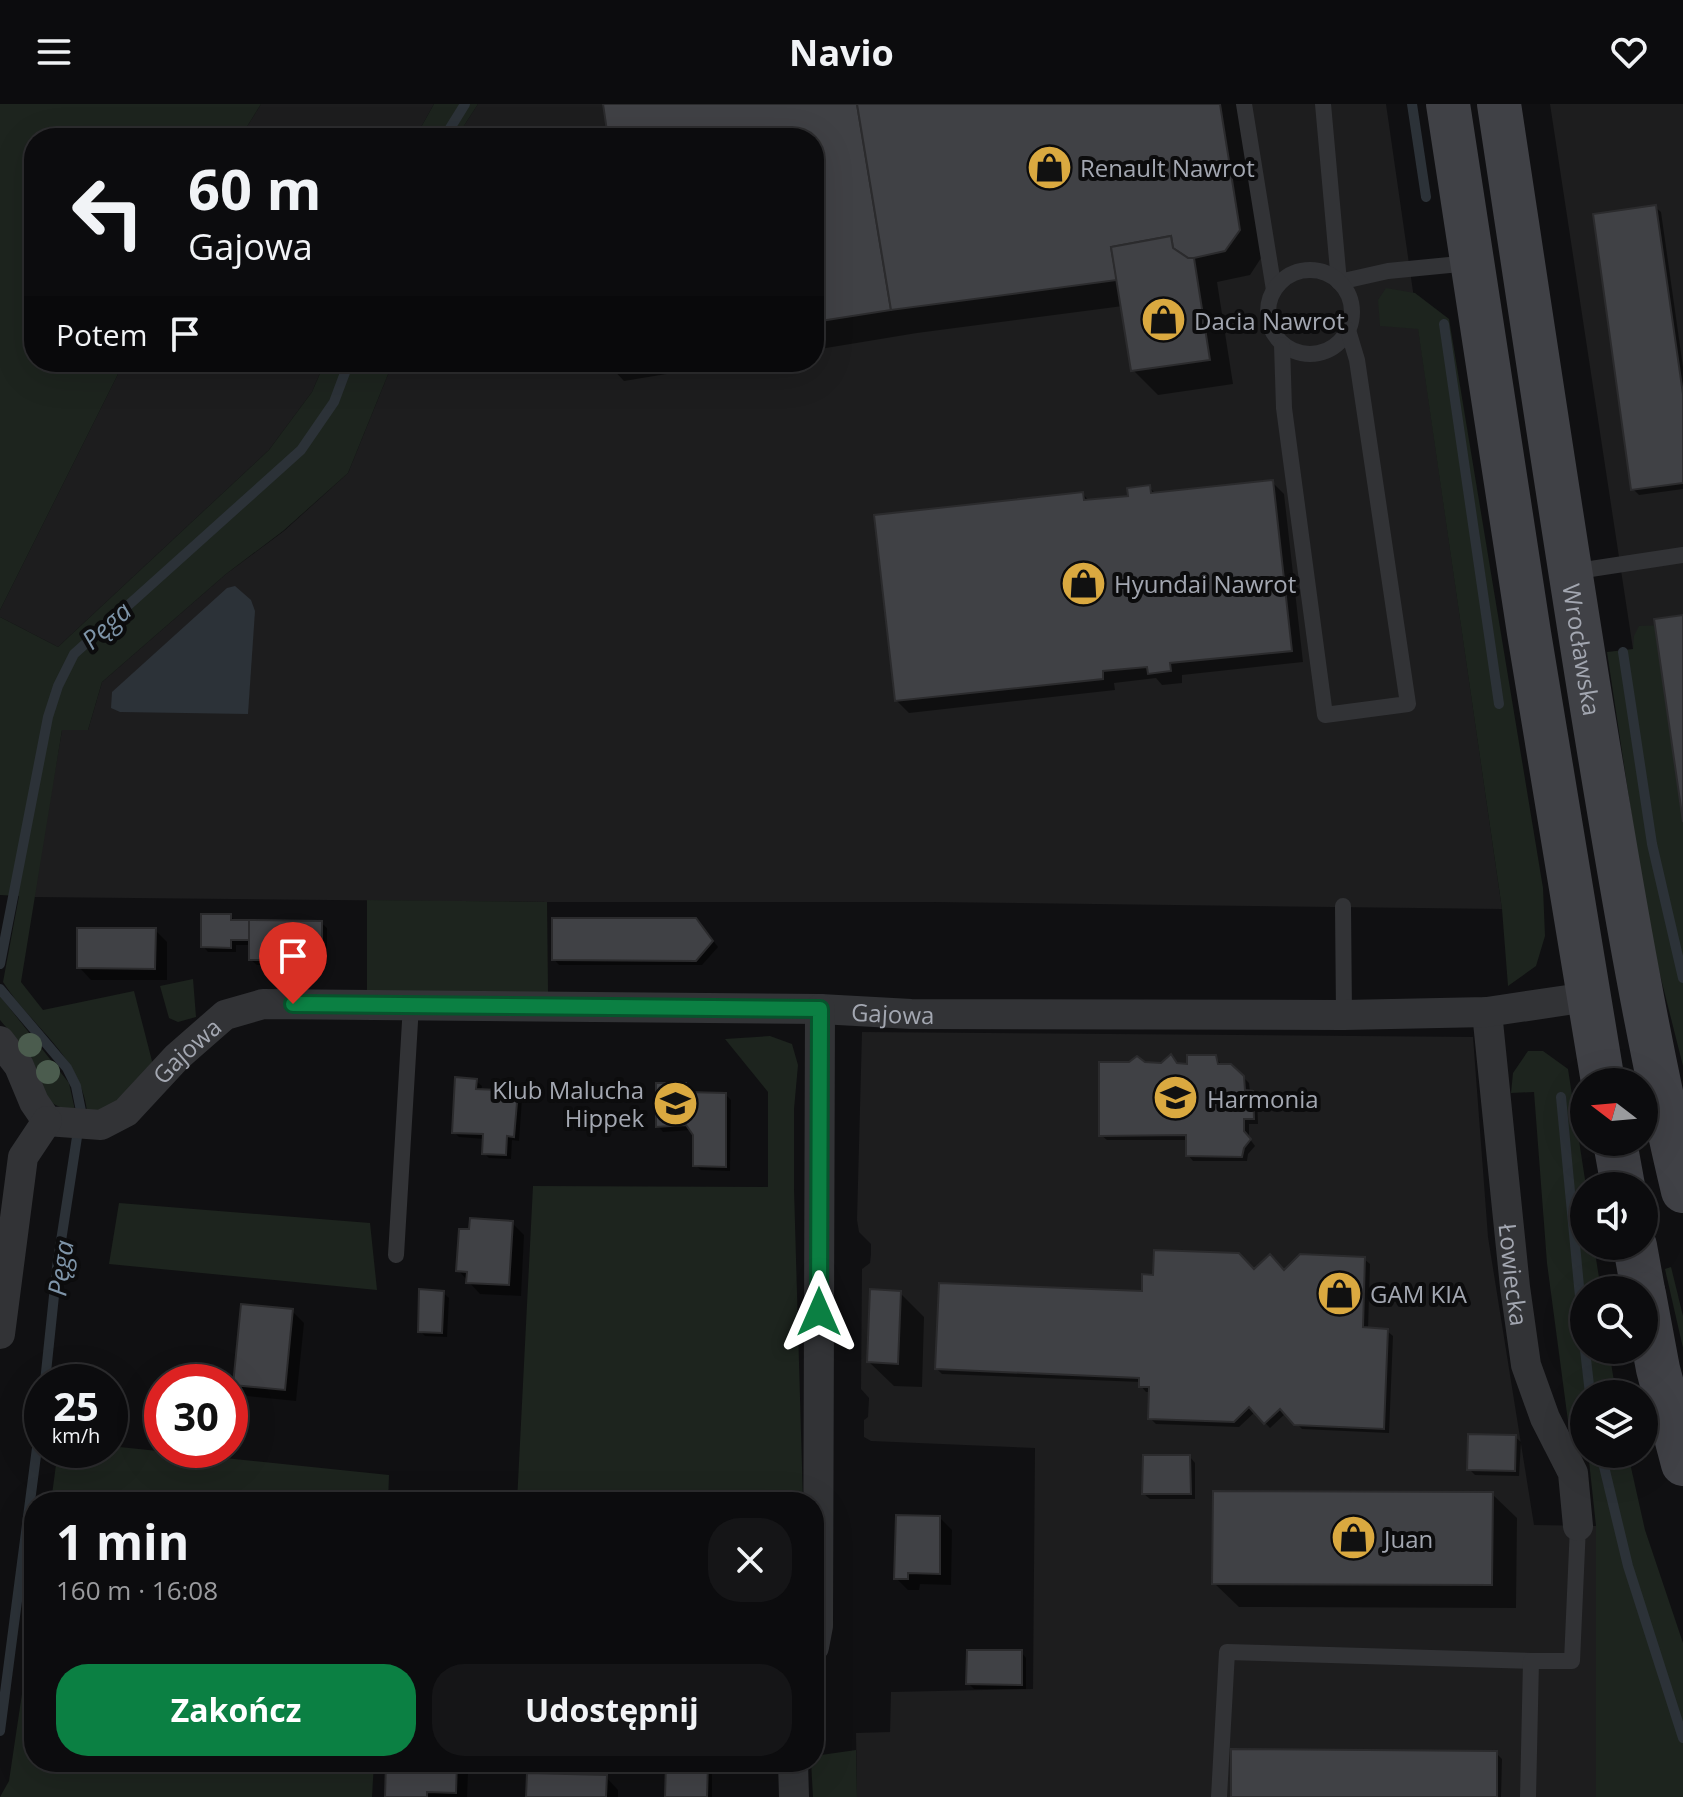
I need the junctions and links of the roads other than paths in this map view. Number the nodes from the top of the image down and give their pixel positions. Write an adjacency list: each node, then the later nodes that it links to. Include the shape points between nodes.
1 (1244, 104): 7 (lane)
2 (1323, 104): 6 (lane)
3 (1448, 104): 5 (main road, Wrocławska)
4 (1499, 104): 11 (main road, Wrocławska)
5 (1472, 263): 6 (lane); 13 (main road, Wrocławska)
6 (1339, 282): 7 (lane, via 1333,275 1309,270 1284,279); 8 (lane, via 1350,300)
7 (1274, 290): 9 (lane, via 1268,319)
8 (1348, 330): 9 (lane, via 1326,352 1311,355); 9 (lane, via 1357,360 1408,704 1325,715 1284,408)
9 (1282, 345)
10 (1683, 555): 11 (lane)
11 (1569, 572): 22 (main road, Wrocławska, via 1659,1091)
12 (1343, 906): 17 (lane)
13 (1588, 997): 16 (street, Gajowa); 19 (main road, Wrocławska)
14 (411, 1005): 15 (street, Gajowa); 20 (street, Gajowa, via 263,1004 225,1015 126,1112 101,1125); 23 (lane)
15 (820, 1009): 17 (street, Gajowa); 27 (street)
16 (1487, 1012): 17 (street, Gajowa); 28 (street, Łowiecka, via 1526,1365 1573,1473)
17 (1344, 1015)
18 (0, 1041): 20 (street, via 19,1066 34,1102)
19 (1601, 1068)
20 (67, 1122): 21 (street)
21 (12, 1156): 24 (street)
22 (1683, 1191)
23 (396, 1255)
24 (0, 1334)
25 (1657, 1364): 26 (main road)
26 (1683, 1464)
27 (818, 1492)
28 (1578, 1526): 29 (lane, via 1572,1661)
29 (1531, 1661): 32 (lane, via 1227,1652); 33 (lane)
30 (793, 1772): 31 (street)
31 (794, 1797)
32 (1219, 1797)
33 (1528, 1797)

